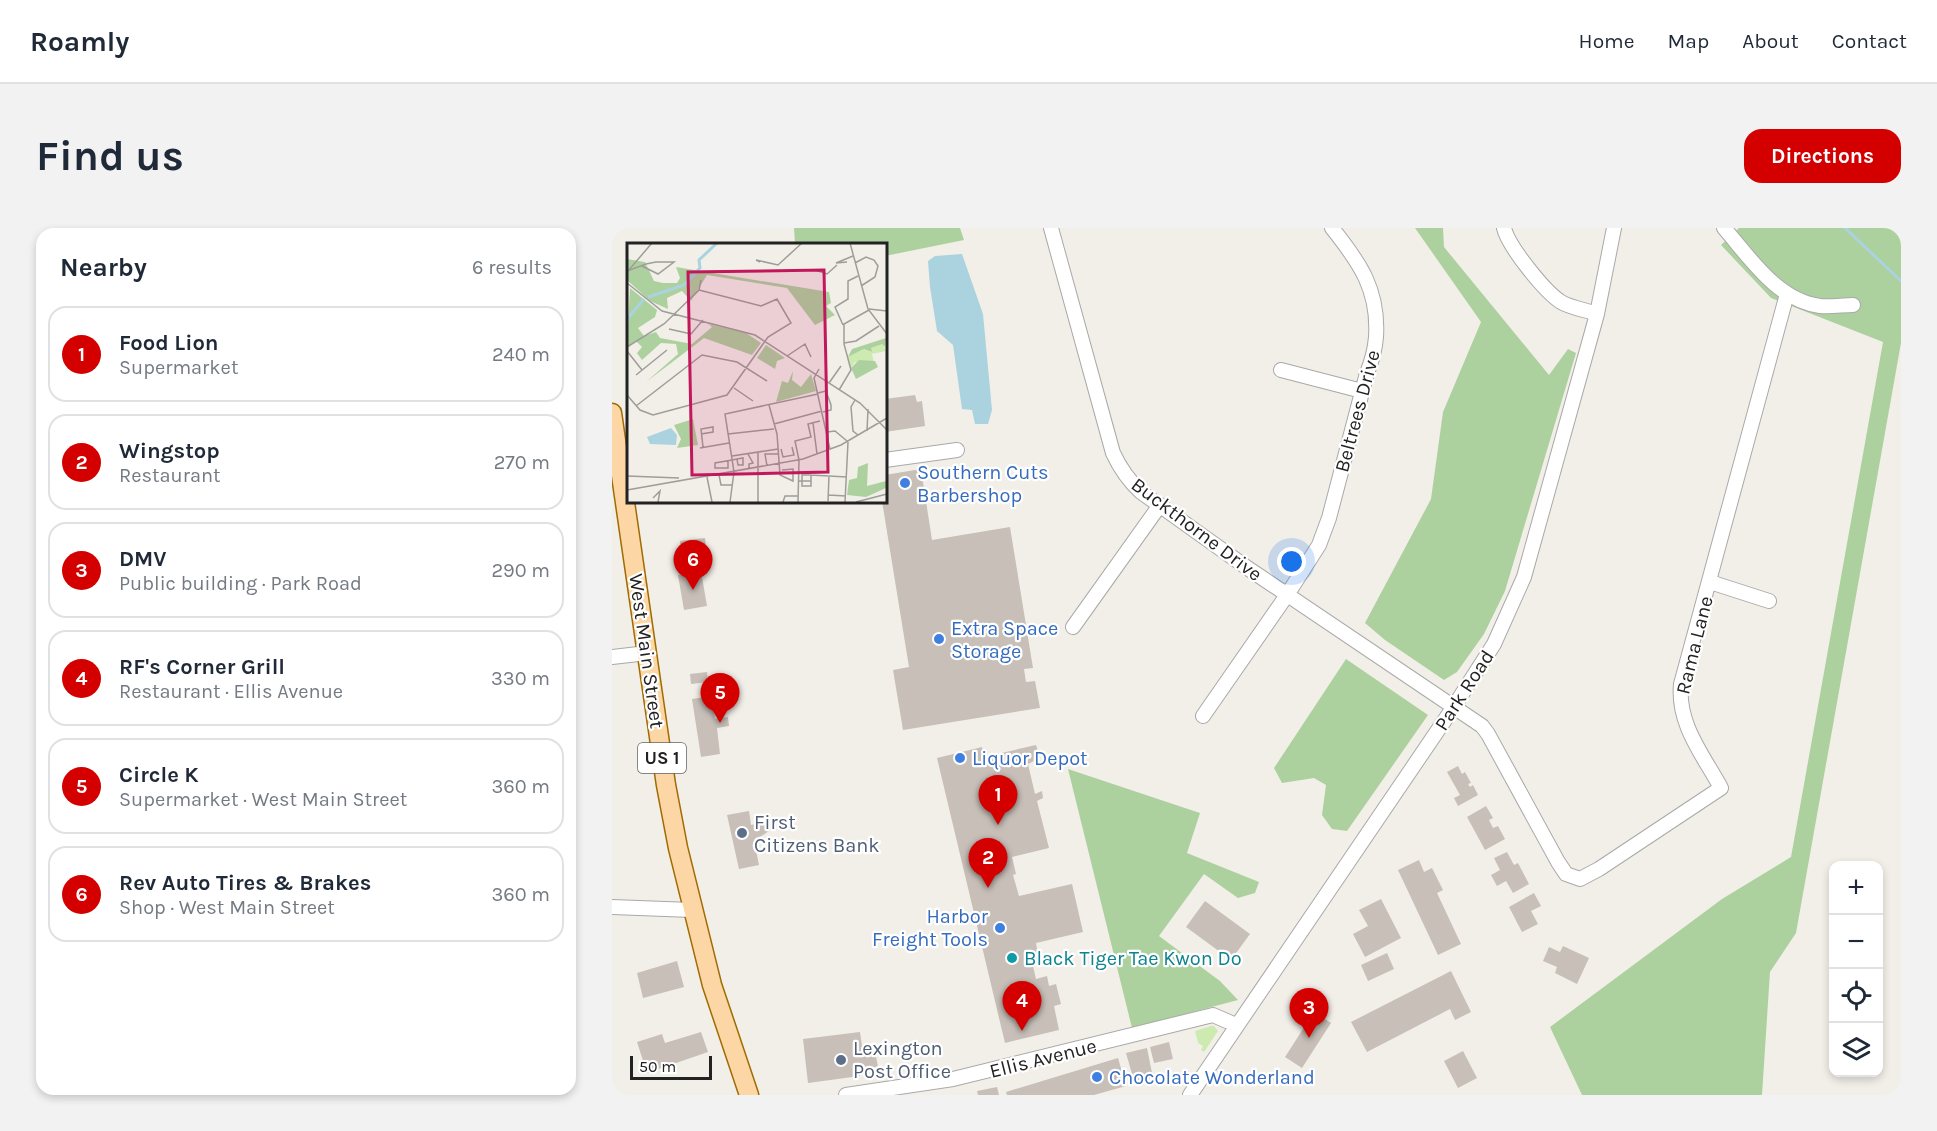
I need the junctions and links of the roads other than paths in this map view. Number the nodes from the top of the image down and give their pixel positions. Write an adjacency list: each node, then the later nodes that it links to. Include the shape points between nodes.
1 (1051, 228): 15 (street, Buckthorne Drive, via 1113,453 1132,484)
2 (1332, 228): 10 (street, Beltrees Drive, via 1363,272 1376,305 1375,343)
3 (1504, 228): 8 (street, via 1511,245 1548,291 1564,304)
4 (1614, 228): 8 (street, Park Road)
5 (1724, 228): 6 (street)
6 (1787, 294): 7 (street, via 1820,306); 16 (street, Rama Lane)
7 (1853, 305)
8 (1598, 314): 22 (street, Park Road, via 1524,577 1494,644)
9 (1281, 370): 10 (street)
10 (1362, 391): 17 (street, Beltrees Drive, via 1326,528)
11 (612, 413): 14 (main road, West Main Street / US 1)
12 (957, 450): 13 (street)
13 (886, 460)
14 (622, 497): 20 (main road, West Main Street / US 1)
15 (1160, 505): 17 (street, Buckthorne Drive); 19 (street)
16 (1710, 582): 18 (street); 22 (street, Rama Lane, via 1681,684 1680,705 1685,725 1721,789 1580,879 1566,874 1488,734)
17 (1287, 595): 22 (street, Buckthorne Drive); 23 (street, Beltrees Drive)
18 (1769, 601)
19 (1073, 627)
20 (647, 653): 21 (street); 25 (main road, West Main Street / US 1, via 666,786)
21 (612, 657)
22 (1453, 708): 26 (street, Park Road)
23 (1203, 716)
24 (612, 907): 25 (street)
25 (692, 910): 27 (main road, West Main Street / US 1, via 719,1008)
26 (1236, 1025): 28 (street, Ellis Avenue, via 1213,1016 946,1080); 29 (street, Park Road)
27 (749, 1095)
28 (846, 1095)
29 (1190, 1095)

